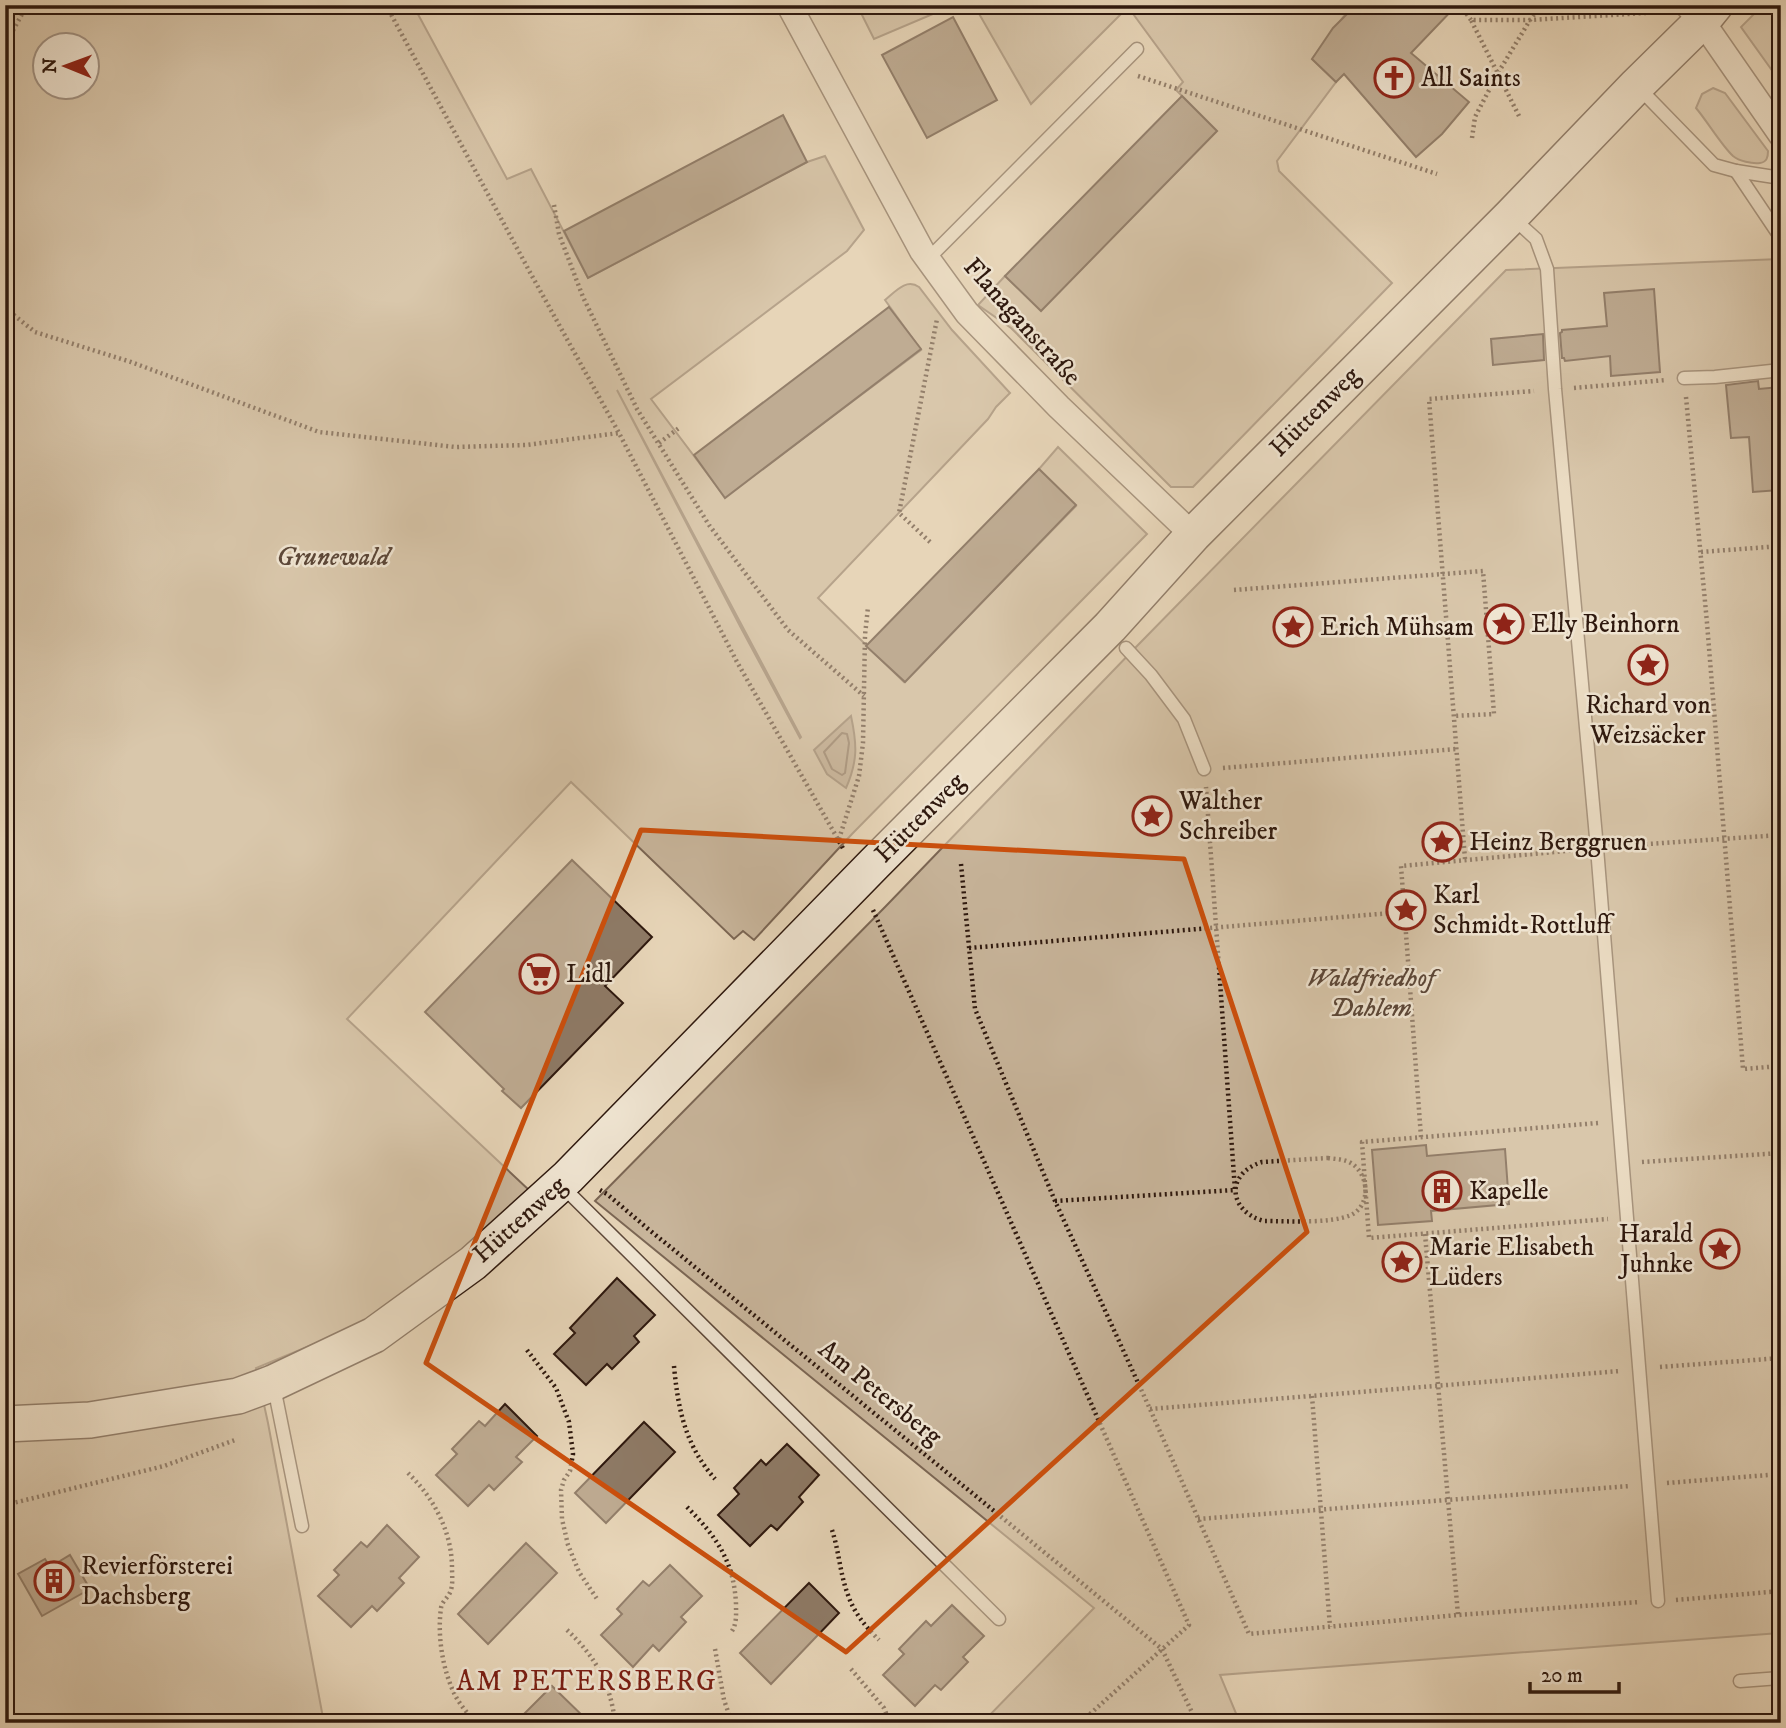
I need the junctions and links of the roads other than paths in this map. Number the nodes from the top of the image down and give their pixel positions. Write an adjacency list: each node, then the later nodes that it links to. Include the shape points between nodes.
1 (789, 5): 10 (street, Flanaganstraße)
2 (1701, 11): 4 (main road, Hüttenweg); 5 (street)
3 (1137, 49): 10 (lane)
4 (1637, 85): 6 (lane, via 1714,165); 8 (main road, Hüttenweg)
5 (1781, 135)
6 (1736, 170): 7 (lane); 9 (lane)
7 (1781, 178)
8 (1511, 216): 13 (main road, Hüttenweg); 20 (lane, via 1536,239 1547,269)
9 (1781, 238)
10 (928, 259): 13 (street, Flanaganstraße, via 985,332)
11 (1781, 370): 12 (lane)
12 (1684, 378)
13 (1194, 535): 16 (main road, Hüttenweg, via 866,894)
14 (1126, 648): 15 (lane, via 1184,719)
15 (1204, 769)
16 (564, 1181): 17 (main road, Hüttenweg, via 473,1264 374,1335); 21 (lane)
17 (273, 1383): 18 (main road, Hüttenweg, via 227,1399 90,1420); 19 (lane)
18 (5, 1424)
19 (302, 1526)
20 (1658, 1601)
21 (999, 1619)
22 (1781, 1678): 23 (lane)
23 (1740, 1681)

